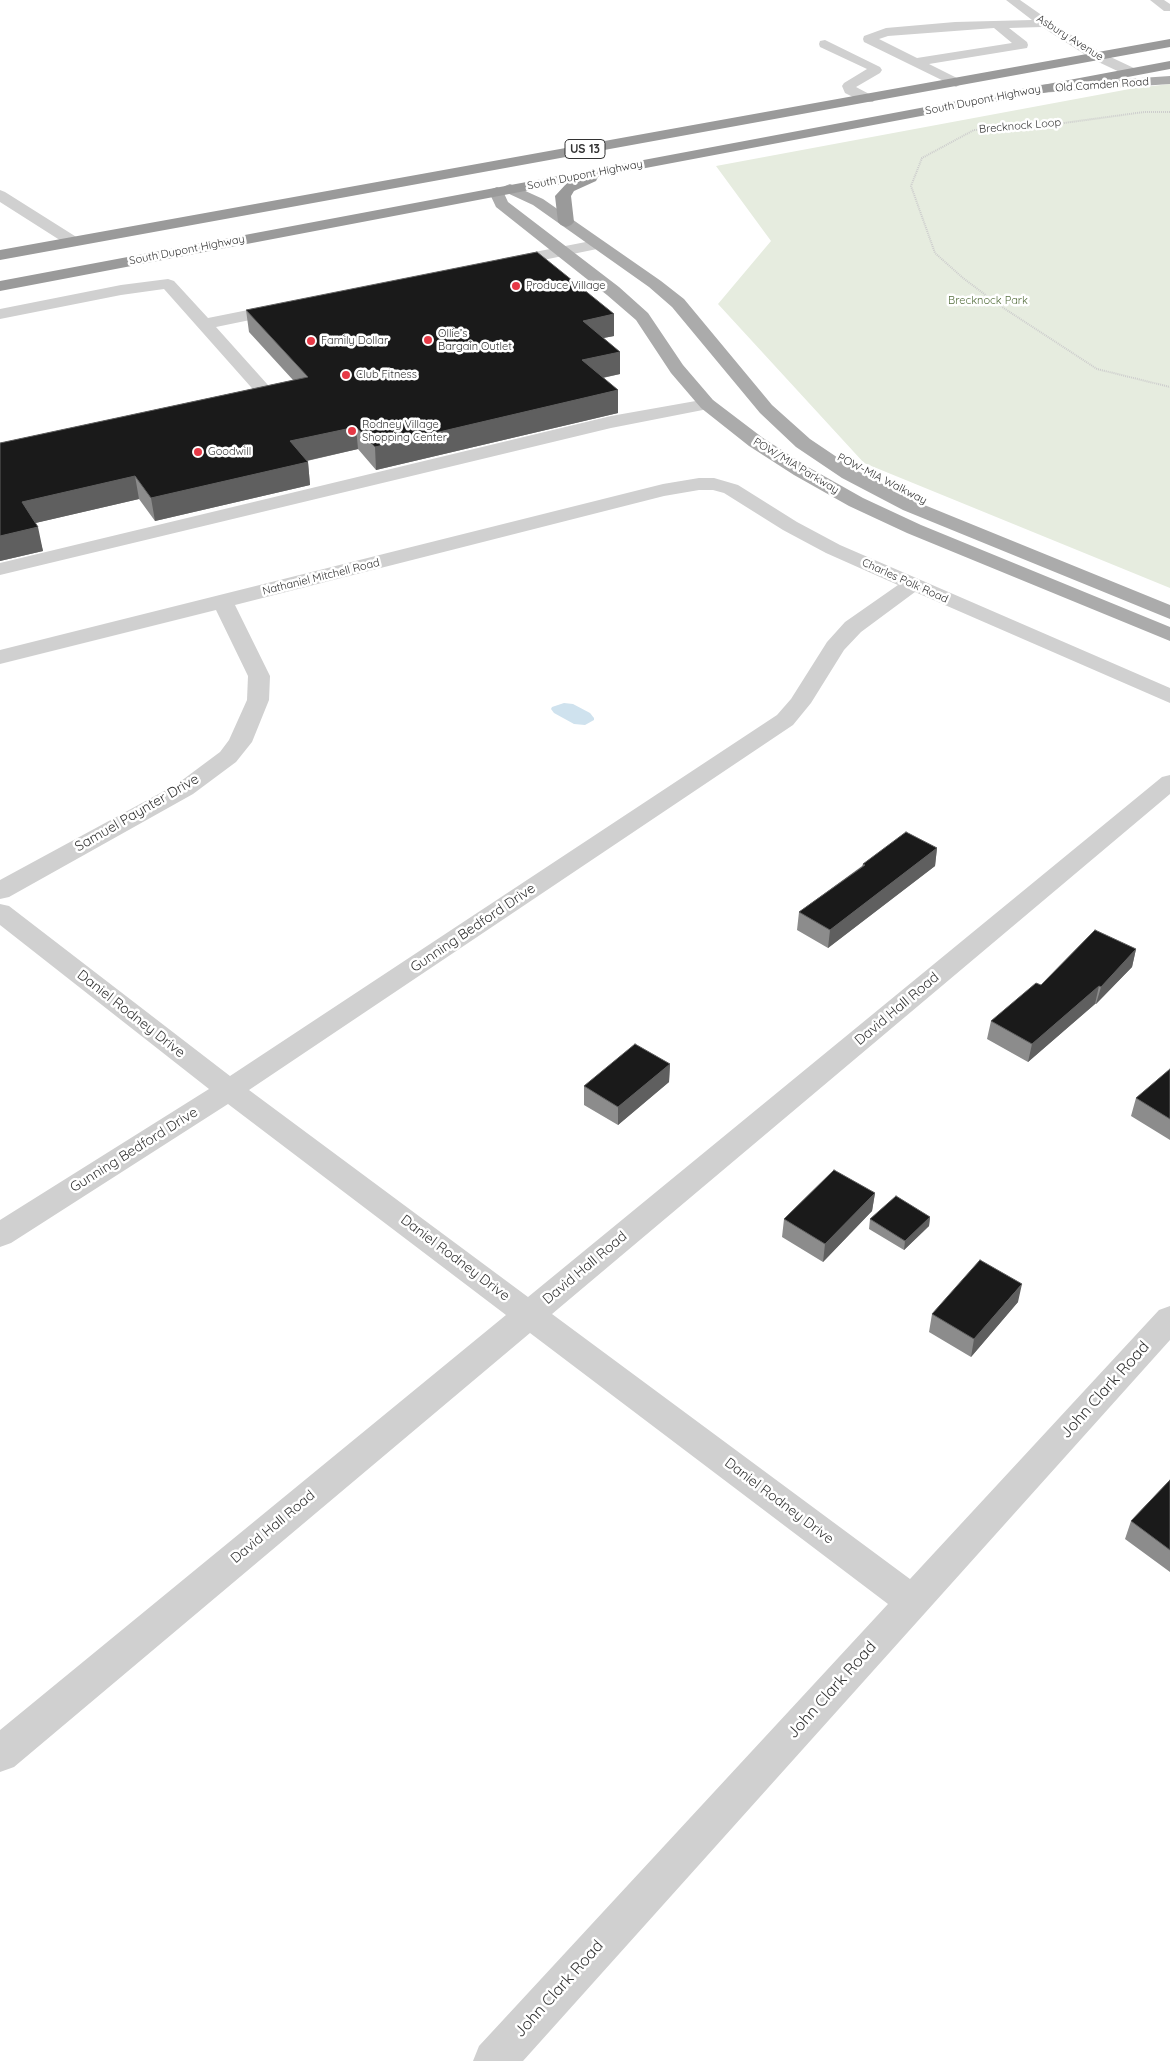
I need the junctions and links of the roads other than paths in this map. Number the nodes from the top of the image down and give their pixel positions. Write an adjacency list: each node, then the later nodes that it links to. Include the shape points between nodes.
1 (1012, 0): 4 (street, Asbury Avenue)
2 (1156, 0): 3 (street)
3 (1168, 8)
4 (1045, 24): 5 (street); 8 (street, Asbury Avenue)
5 (998, 25): 9 (street, via 1022,44); 9 (street, via 886,32 870,39)
6 (1170, 43): 8 (highway, South Dupont Highway / US 13)
7 (825, 44): 15 (street, via 872,67 874,70 849,86 850,90)
8 (1097, 56): 11 (street, Asbury Avenue); 13 (highway, South Dupont Highway / US 13)
9 (916, 62): 13 (street)
10 (1170, 65): 11 (highway, South Dupont Highway / US 13)
11 (1131, 72): 14 (highway, South Dupont Highway / US 13)
12 (1170, 80): 14 (main road, Old Camden Road)
13 (956, 83): 15 (highway, South Dupont Highway / US 13)
14 (1035, 90): 17 (highway, South Dupont Highway / US 13)
15 (868, 99): 16 (highway, South Dupont Highway / US 13)
16 (568, 152): 18 (highway, South Dupont Highway / US 13); 19 (highway, via 507,174)
17 (603, 172): 19 (highway, South Dupont Highway / US 13); 21 (highway, via 569,188 563,196)
18 (386, 185): 19 (highway, via 440,180); 22 (highway, South Dupont Highway / US 13)
19 (502, 189): 21 (main road, POW/MIA Parkway, via 538,202); 24 (main road, POW/MIA Parkway, via 501,204); 27 (highway, South Dupont Highway / US 13)
20 (0, 195): 22 (street)
21 (566, 222): 23 (main road, POW/MIA Parkway)
22 (72, 241): 25 (highway, South Dupont Highway / US 13)
23 (596, 245): 24 (street); 31 (main road, POW/MIA Parkway, via 656,284 678,303)
24 (561, 252): 26 (street); 32 (main road, POW/MIA Parkway, via 642,317 677,369)
25 (0, 255)
26 (484, 267)
27 (0, 286)
28 (300, 305): 30 (street)
29 (0, 314): 30 (street, via 168,284)
30 (204, 324): 33 (street, via 270,398)
31 (755, 395): 32 (main road); 38 (main road, POW/MIA Parkway, via 803,443 872,487 952,524)
32 (723, 401): 35 (street, via 611,422); 39 (main road, POW/MIA Parkway, via 756,442 801,472 856,502 980,558)
33 (229, 407)
34 (642, 495): 36 (street, Charles Polk Road, via 699,484 730,489 810,538); 37 (street, Nathaniel Mitchell Road)
35 (0, 569)
36 (912, 585): 41 (street, Charles Polk Road); 45 (street, Gunning Bedford Drive, via 853,627 835,647 800,703 785,720)
37 (223, 602): 40 (street, Nathaniel Mitchell Road); 43 (street, Samuel Paynter Drive, via 259,676 258,700 240,742 228,757 184,789)
38 (1170, 613)
39 (1170, 635)
40 (0, 656)
41 (1170, 696)
42 (1170, 782): 47 (street, David Hall Road)
43 (0, 891)
44 (0, 912): 45 (street, Daniel Rodney Drive)
45 (229, 1090): 46 (street, Gunning Bedford Drive); 47 (street, Daniel Rodney Drive)
46 (0, 1235)
47 (530, 1314): 49 (street, Daniel Rodney Drive); 50 (street, David Hall Road)
48 (1170, 1318): 49 (street, John Clark Road)
49 (912, 1601): 51 (street, John Clark Road)
50 (0, 1754)
51 (494, 2061)

